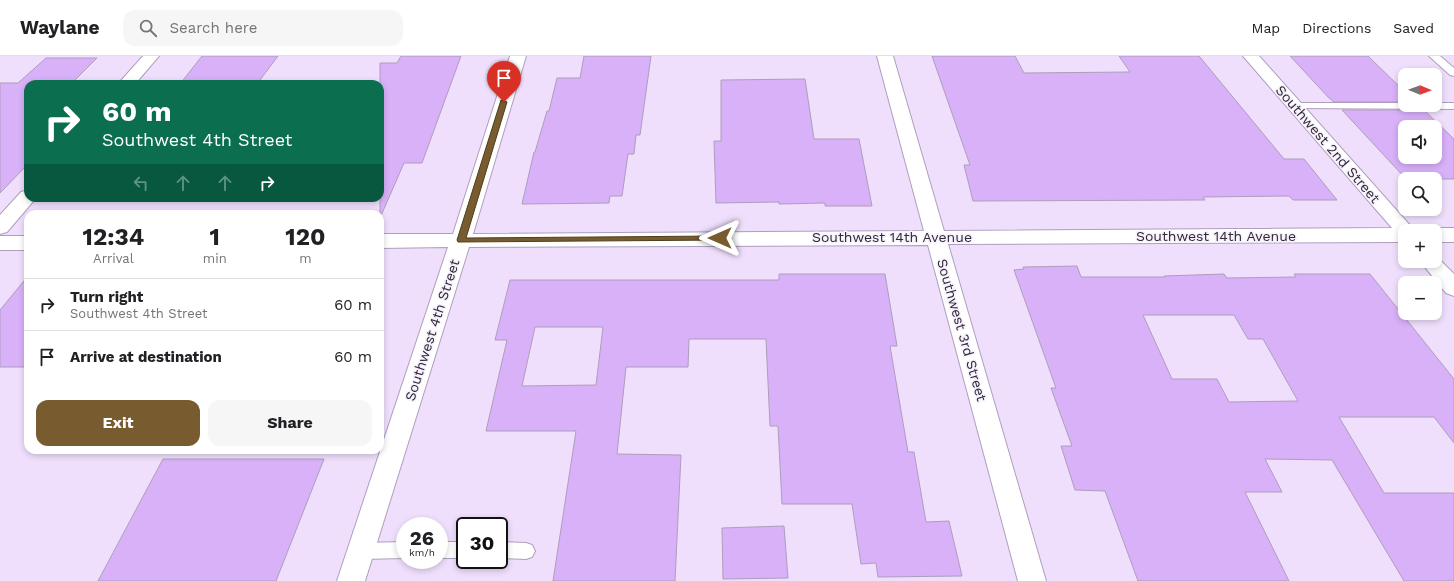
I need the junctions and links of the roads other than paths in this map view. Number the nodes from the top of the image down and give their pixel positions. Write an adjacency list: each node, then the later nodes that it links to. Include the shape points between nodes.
1 (151, 56): 7 (street)
2 (518, 56): 17 (street, Southwest 4th Street)
3 (885, 56): 16 (street, Southwest 3rd Street)
4 (1251, 56): 8 (street, Southwest 2nd Street)
5 (1434, 56): 6 (lane)
6 (1454, 73)
7 (130, 80)
8 (1296, 106): 9 (lane); 11 (street, Southwest 2nd Street)
9 (1454, 106)
10 (24, 200): 12 (street)
11 (1399, 224)
12 (0, 227)
13 (1398, 235): 16 (street, Southwest 14th Avenue)
14 (1442, 235): 15 (street)
15 (1454, 235)
16 (936, 237): 17 (street, Southwest 14th Avenue); 28 (street, Southwest 3rd Street)
17 (461, 240): 18 (street, Southwest 14th Avenue); 25 (street, Southwest 4th Street)
18 (384, 241)
19 (24, 243): 20 (street)
20 (0, 244)
21 (1436, 268): 22 (street)
22 (1454, 288)
23 (396, 550): 25 (lane)
24 (508, 550): 26 (lane)
25 (361, 551): 27 (street, Southwest 4th Street)
26 (526, 551)
27 (351, 581)
28 (1032, 581)

